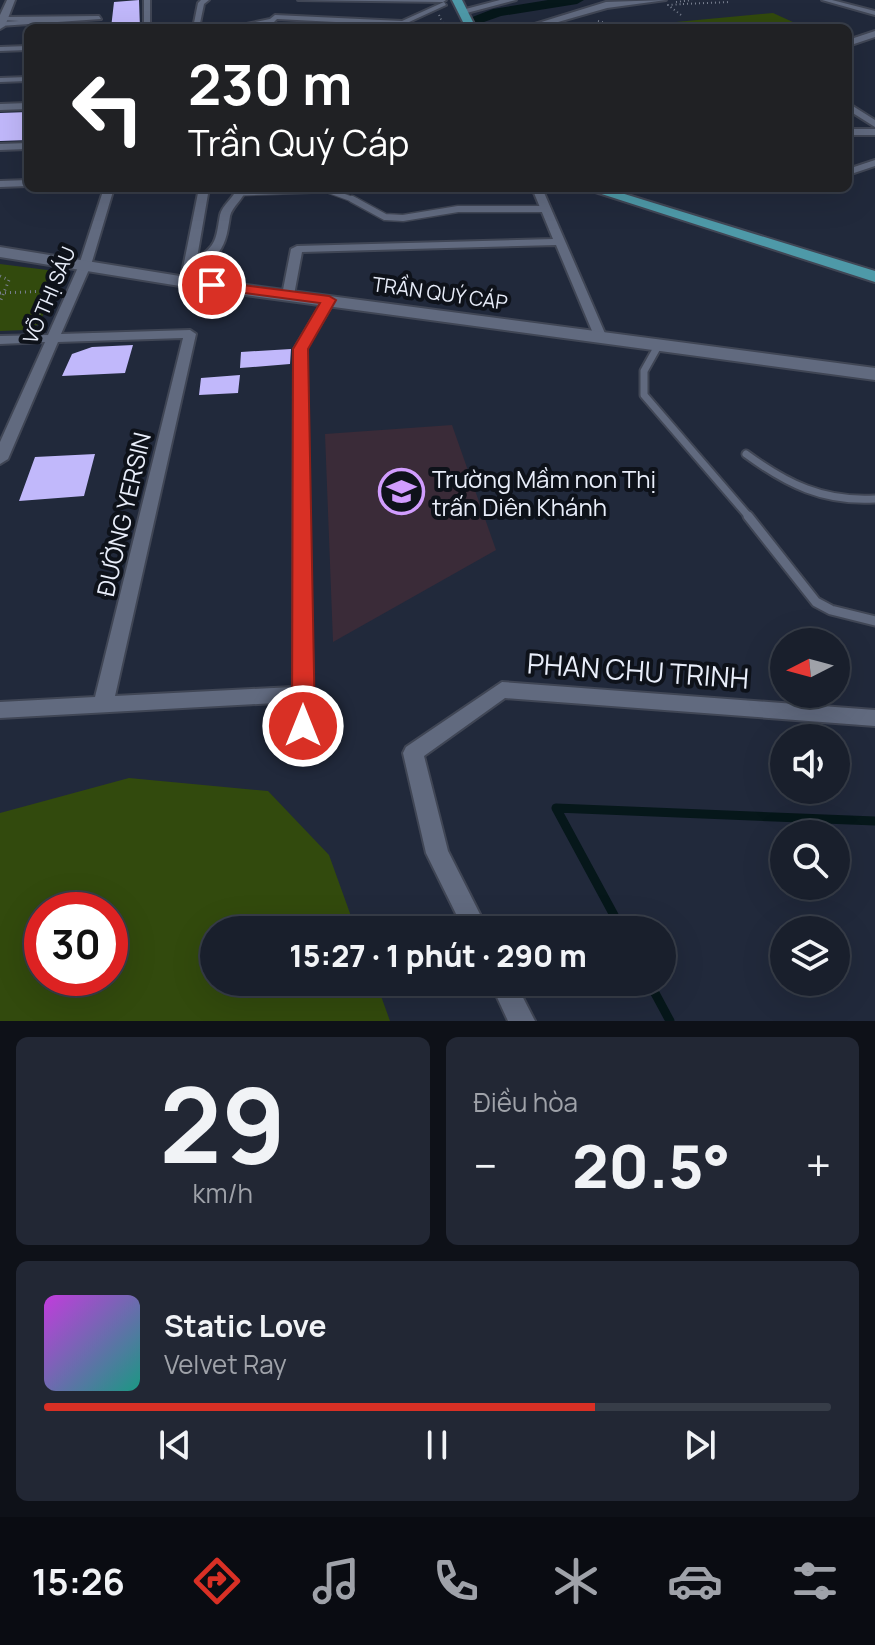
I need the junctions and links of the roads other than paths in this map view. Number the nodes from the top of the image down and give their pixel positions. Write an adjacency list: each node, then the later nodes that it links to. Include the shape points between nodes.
1 (11, 0): 12 (street)
2 (147, 0): 15 (street)
3 (206, 0): 16 (street)
4 (304, 0): 9 (street)
5 (457, 0): 10 (main road)
6 (512, 0): 10 (street)
7 (662, 0): 19 (street, via 594,7)
8 (825, 0): 11 (street)
9 (444, 1): 13 (street); 14 (main road)
10 (464, 13): 18 (main road)
11 (875, 13)
12 (2, 23): 12 (street, via 99,18)
13 (403, 23): 17 (street, via 275,17)
14 (455, 23)
15 (147, 24)
16 (197, 24)
17 (255, 24)
18 (469, 24)
19 (540, 24)
20 (875, 34): 21 (street)
21 (852, 42)
22 (24, 48): 23 (street)
23 (0, 49)
24 (24, 73): 25 (street)
25 (0, 74)
26 (24, 79): 27 (street)
27 (0, 80)
28 (24, 106): 29 (street)
29 (0, 107)
30 (852, 109): 31 (street)
31 (875, 124)
32 (852, 132): 33 (street)
33 (875, 132)
34 (24, 138): 35 (street)
35 (0, 140)
36 (24, 146): 37 (street)
37 (0, 147)
38 (875, 163): 39 (street)
39 (852, 171)
40 (24, 183): 41 (street)
41 (0, 184)
42 (108, 192): 52 (street, VÕ THỊ SÁU)
43 (203, 192): 54 (street)
44 (241, 192): 54 (street, via 225,213 226,227 216,250)
45 (333, 192): 49 (lane, via 385,217 458,209)
46 (539, 192): 49 (street)
47 (603, 192): 55 (main road)
48 (642, 192): 53 (main road)
49 (546, 209): 50 (street)
50 (562, 242): 56 (street, via 297,249); 59 (street)
51 (0, 252): 52 (street, TRẦN QUÝ CÁP)
52 (85, 265): 54 (street, TRẦN QUÝ CÁP); 58 (street, VÕ THỊ SÁU)
53 (875, 265)
54 (188, 273): 56 (street, TRẦN QUÝ CÁP)
55 (875, 277)
56 (288, 295): 57 (street, TRẦN QUÝ CÁP)
57 (329, 300): 59 (street, TRẦN QUÝ CÁP); 67 (street, via 300,349)
58 (53, 337): 60 (street); 64 (street, VÕ THỊ SÁU); 68 (street, ĐƯỜNG YERSIN, via 190,334)
59 (601, 338): 61 (street, TRẦN QUÝ CÁP)
60 (0, 340)
61 (658, 346): 62 (street, TRẦN QUÝ CÁP); 66 (lane, via 644,371 644,395 655,410 710,469 816,602)
62 (875, 374)
63 (746, 454): 65 (lane, via 806,494)
64 (0, 459)
65 (875, 499)
66 (875, 621)
67 (303, 694): 68 (street); 71 (street)
68 (103, 705): 69 (street)
69 (0, 710)
70 (875, 718): 72 (street, PHAN CHU TRINH, via 502,690 413,753 437,853)
71 (303, 726)
72 (469, 916)
73 (509, 996): 74 (street)
74 (522, 1021)

